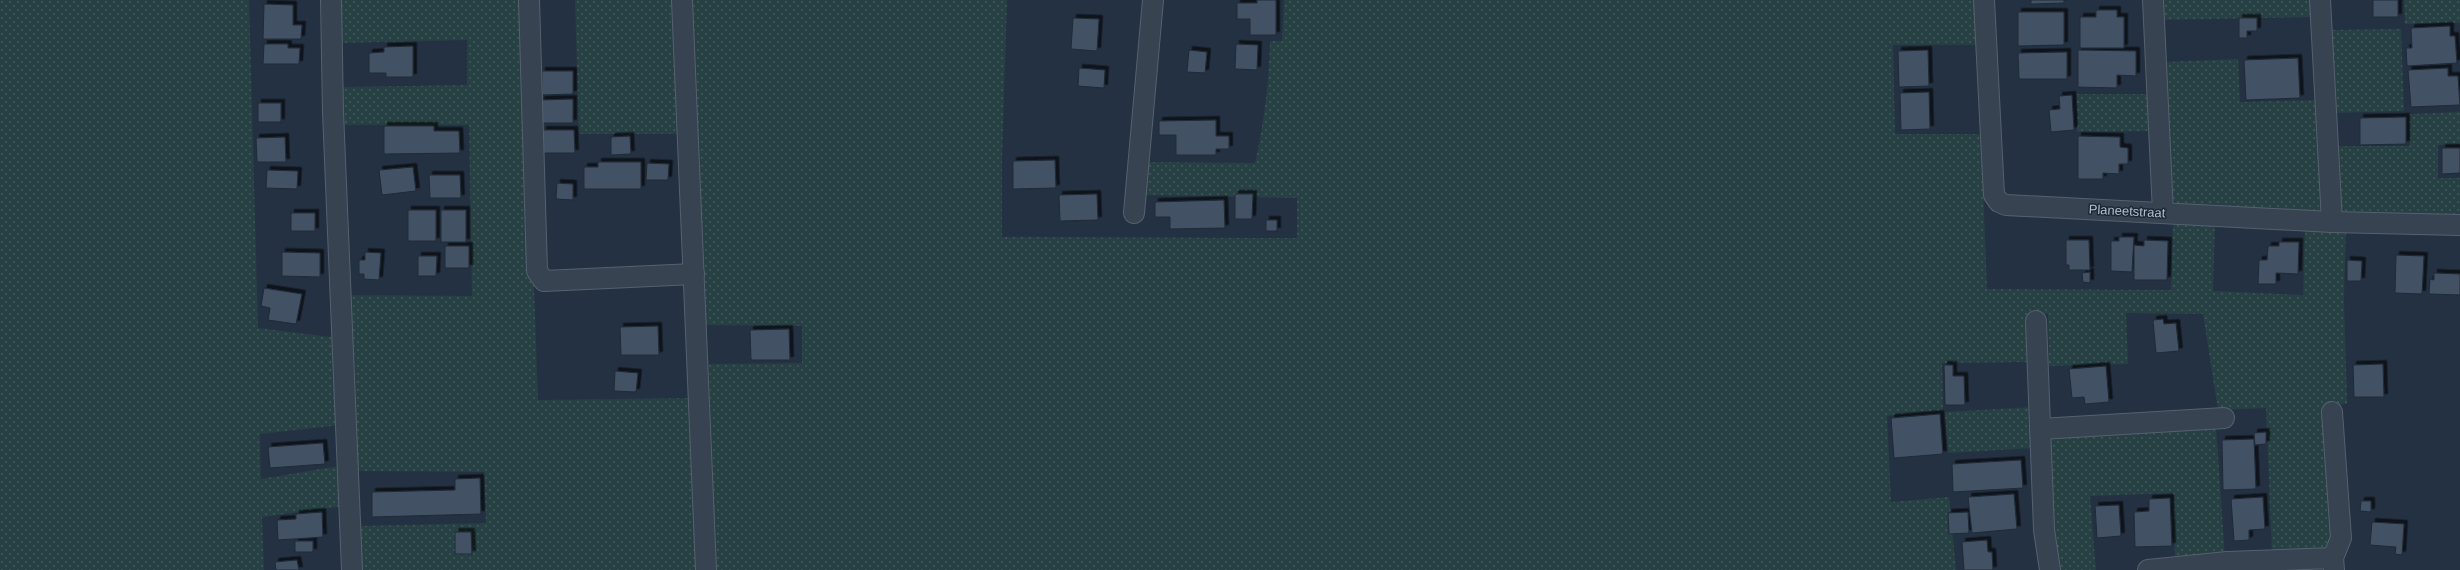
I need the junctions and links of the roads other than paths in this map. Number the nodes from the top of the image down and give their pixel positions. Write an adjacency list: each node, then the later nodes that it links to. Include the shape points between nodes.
1 (331, 0): 18 (street, via 333,112)
2 (529, 0): 12 (street, via 539,277 544,281)
3 (682, 0): 12 (street)
4 (1153, 0): 8 (street)
5 (1984, 0): 9 (street, Planeetstraat, via 1994,195 1999,202 2006,205)
6 (2153, 0): 9 (street)
7 (2320, 0): 10 (street)
8 (1134, 213)
9 (2163, 213): 10 (street, Planeetstraat)
10 (2332, 222): 11 (street, Planeetstraat)
11 (2460, 225)
12 (694, 274): 19 (street)
13 (2036, 321): 16 (street)
14 (2332, 412): 17 (street, via 2341,538)
15 (2224, 418): 16 (street)
16 (2040, 429): 20 (street, via 2044,530)
17 (2334, 564): 21 (street, via 2227,562)
18 (352, 570)
19 (706, 570)
20 (2050, 570)
21 (2148, 570)

